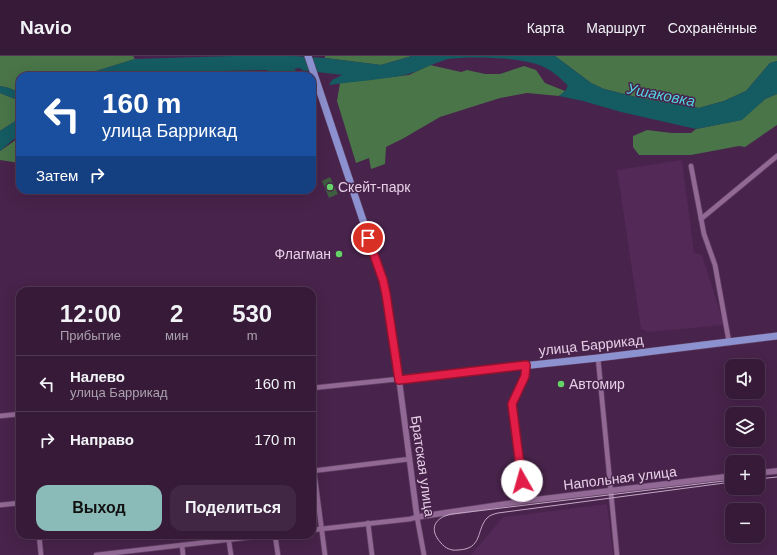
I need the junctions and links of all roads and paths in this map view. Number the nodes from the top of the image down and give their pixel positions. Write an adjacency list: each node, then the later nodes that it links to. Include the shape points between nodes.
1 (308, 56): 2 (main road)
2 (313, 72)
3 (316, 80): 11 (main road, via 383,280)
4 (777, 156): 6 (street)
5 (691, 166): 6 (street)
6 (701, 220): 8 (street, via 715,265)
7 (777, 336): 8 (main road, улица Баррикад)
8 (728, 342): 9 (main road, улица Баррикад)
9 (598, 358): 10 (main road, улица Баррикад); 21 (street)
10 (526, 365): 11 (main road, улица Баррикад); 22 (street, via 525,376 512,404)
11 (399, 380): 12 (street, улица Баррикад); 15 (street, Братская улица)
12 (316, 388)
13 (16, 414): 14 (street)
14 (0, 416)
15 (410, 460): 16 (street); 25 (street, Братская улица)
16 (316, 471)
17 (777, 471): 18 (street)
18 (765, 472)
19 (725, 477): 21 (street, Напольная улица)
20 (316, 490): 27 (street)
21 (611, 491): 22 (street, Напольная улица); 43 (street)
22 (525, 501): 25 (street, Напольная улица)
23 (16, 503): 24 (street)
24 (0, 505)
25 (417, 516): 26 (street, Напольная улица); 42 (street, Братская улица)
26 (368, 524): 27 (street, Напольная улица); 41 (street)
27 (322, 529): 28 (street, Напольная улица); 40 (street)
28 (316, 530)
29 (39, 539): 35 (street)
30 (217, 539): 33 (street)
31 (229, 539): 38 (street)
32 (276, 539): 39 (street)
33 (182, 545): 34 (street); 37 (street)
34 (136, 553): 36 (street)
35 (41, 555)
36 (96, 555)
37 (183, 555)
38 (231, 555)
39 (278, 555)
40 (325, 555)
41 (372, 555)
42 (424, 555)
43 (617, 555)

